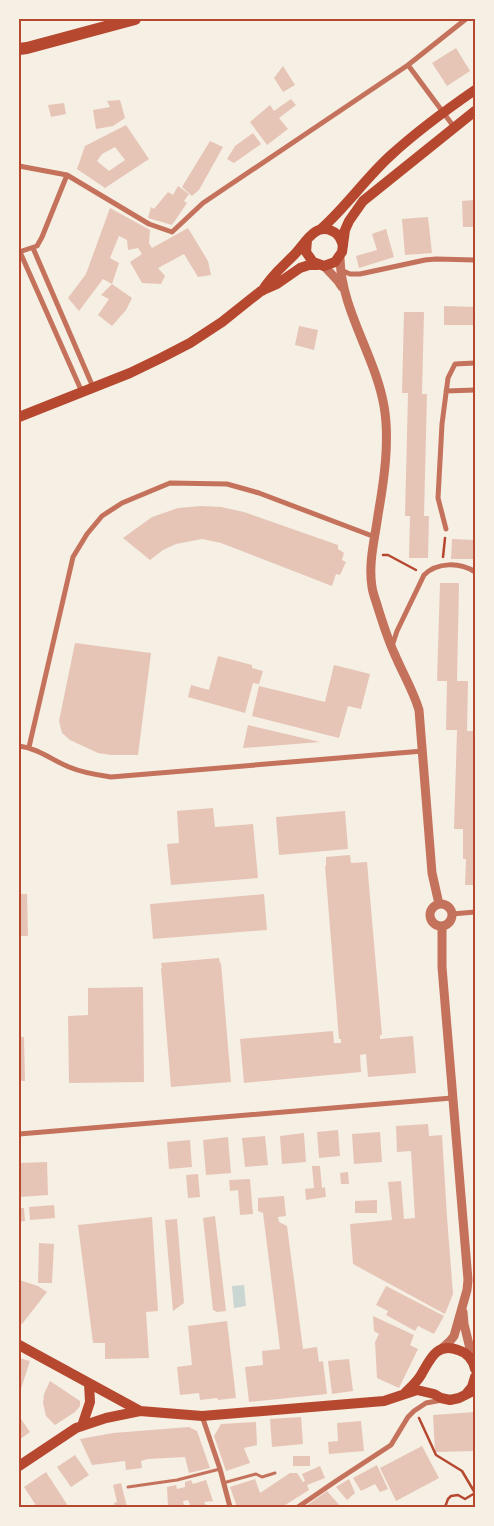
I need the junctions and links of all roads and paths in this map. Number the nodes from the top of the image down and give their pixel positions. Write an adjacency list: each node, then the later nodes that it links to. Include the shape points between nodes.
1 (135, 19): 3 (highway)
2 (466, 19): 4 (street)
3 (22, 50)
4 (408, 64): 7 (street); 10 (street, via 202,203 172,232 149,224)
5 (475, 90): 7 (main road)
6 (475, 111): 8 (main road)
7 (444, 113): 8 (street); 11 (main road, via 390,156)
8 (454, 127): 13 (main road, via 363,201 345,230)
9 (19, 166): 10 (street)
10 (67, 175): 14 (street, via 42,237)
11 (321, 229): 12 (main road); 13 (main road, via 338,235)
12 (308, 240): 18 (main road, via 306,252 313,262); 20 (main road)
13 (343, 246): 16 (main road)
14 (33, 248): 15 (street); 23 (street)
15 (19, 252): 26 (street)
16 (340, 258): 18 (main road); 19 (street)
17 (475, 260): 19 (street, via 424,260 360,274)
18 (321, 265): 20 (main road, via 300,268); 21 (street, via 338,280)
19 (340, 270): 21 (street)
20 (261, 291): 23 (main road, via 190,343)
21 (346, 294): 29 (street, via 378,380 385,414 385,452)
22 (475, 363): 25 (street, via 455,364)
23 (93, 388): 26 (main road)
24 (475, 390): 25 (street)
25 (446, 391): 28 (street, via 438,498)
26 (82, 392): 27 (main road)
27 (19, 417)
28 (446, 529): 31 (path)
29 (375, 537): 30 (street); 38 (street, via 227,484 170,483 122,503 102,516 73,557)
30 (372, 554): 35 (path, via 388,555); 36 (street, via 372,587)
31 (442, 565): 32 (street); 35 (street, via 431,568)
32 (466, 566): 33 (street); 34 (street)
33 (475, 567)
34 (475, 572)
35 (424, 575): 36 (street)
36 (392, 646): 39 (street, via 414,694 421,723)
37 (19, 746): 38 (street)
38 (29, 747): 39 (street, via 70,768 111,777)
39 (422, 752): 40 (street, via 432,872)
40 (439, 904): 42 (street, via 449,907); 43 (street, via 432,907 430,915 432,922)
41 (475, 912): 42 (street)
42 (452, 914): 43 (street, via 448,924)
43 (442, 926): 44 (street)
44 (452, 1098): 45 (street); 46 (street, via 468,1280)
45 (19, 1134)
46 (464, 1302): 48 (street, via 454,1336); 50 (street, via 464,1324)
47 (19, 1344): 52 (main road)
48 (439, 1351): 49 (main road); 50 (main road, via 455,1348 462,1351)
49 (425, 1366): 54 (main road, via 425,1379); 55 (main road)
50 (474, 1366)
51 (475, 1377): 53 (main road)
52 (89, 1383): 57 (main road); 60 (main road, via 90,1402)
53 (471, 1392): 56 (main road)
54 (434, 1394): 55 (main road, via 417,1390); 56 (main road)
55 (403, 1395): 58 (main road, via 384,1401)
56 (450, 1400): 67 (street, via 434,1401 414,1411 391,1445)
57 (140, 1411): 58 (main road); 60 (main road)
58 (202, 1416): 62 (street)
59 (421, 1421): 68 (path, via 436,1455 462,1471 475,1493 464,1498 451,1496)
60 (82, 1426): 61 (main road)
61 (19, 1466)
62 (220, 1469): 64 (street); 65 (lane, via 177,1480)
63 (274, 1473): 64 (lane)
64 (223, 1483): 66 (street)
65 (128, 1487)
66 (230, 1507)
67 (298, 1507)
68 (445, 1507)

